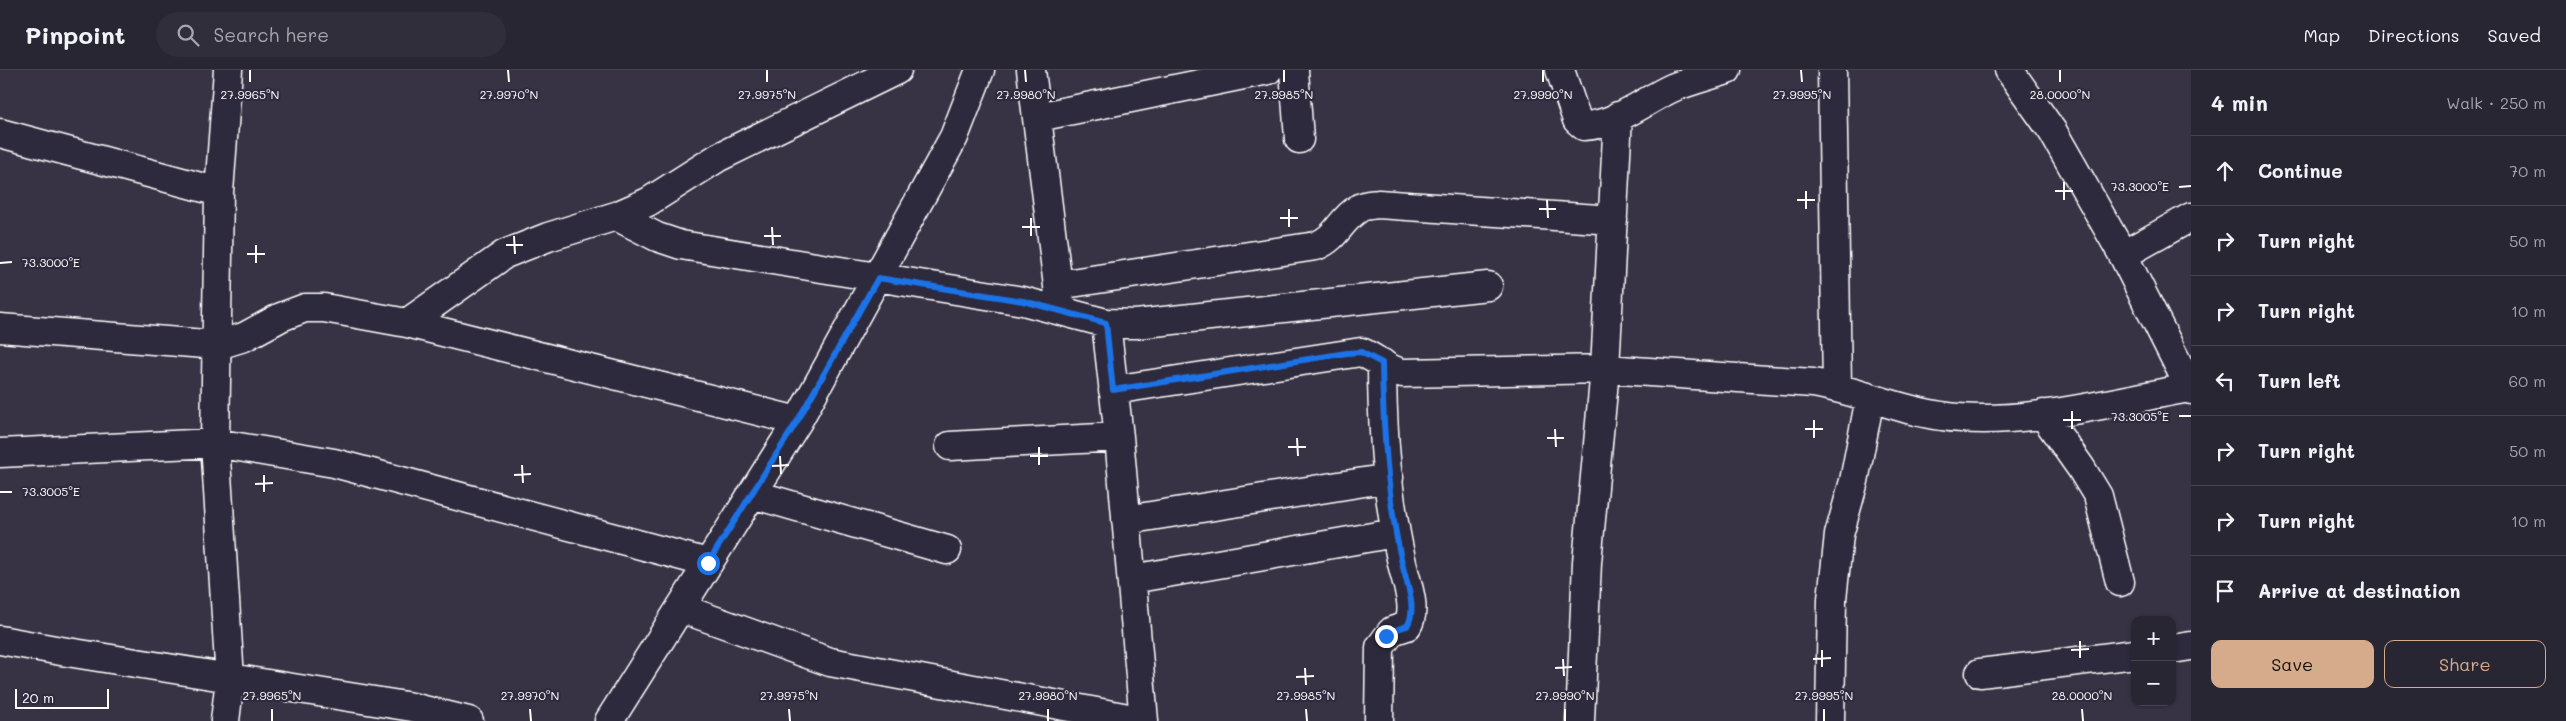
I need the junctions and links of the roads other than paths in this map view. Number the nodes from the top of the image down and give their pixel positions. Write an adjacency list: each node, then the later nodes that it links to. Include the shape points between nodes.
1 (228, 70): 15 (street)
2 (897, 70): 16 (street, via 719,158 648,202)
3 (980, 70): 20 (street, via 954,137)
4 (1031, 70): 12 (street)
5 (1268, 70): 12 (street)
6 (1294, 70): 14 (street)
7 (1560, 70): 11 (street, via 1577,120 1584,126 1595,126)
8 (1727, 70): 11 (street, via 1673,88)
9 (1832, 70): 29 (street)
10 (2009, 70): 19 (street, via 2053,132)
11 (1618, 116): 18 (street)
12 (1038, 117): 22 (street)
13 (0, 133): 15 (street)
14 (1299, 140)
15 (219, 192): 26 (street)
16 (616, 216): 20 (street, via 681,245); 23 (street, via 505,254)
17 (2191, 217): 19 (street)
18 (1613, 220): 22 (street, via 1378,204 1360,207 1329,241 1316,246); 28 (street)
19 (2123, 255): 30 (street)
20 (878, 278): 22 (street, via 1023,301); 34 (street)
21 (1488, 286): 24 (street, via 1136,324)
22 (1060, 297): 24 (street)
23 (407, 323): 26 (street, via 324,308 306,308 281,317 244,338); 34 (street)
24 (1106, 323): 31 (street)
25 (0, 328): 26 (street)
26 (218, 345): 36 (street)
27 (1382, 363): 28 (street, via 1388,369 1402,373); 31 (street, via 1361,352 1347,353); 39 (street, via 1382,409)
28 (1605, 369): 29 (street); 59 (street, via 1587,562)
29 (1837, 387): 32 (street)
30 (2190, 389): 33 (street)
31 (1113, 390): 35 (street)
32 (1870, 398): 33 (street, via 1943,417 2004,418); 60 (street, via 1854,481 1839,535 1832,599)
33 (2043, 414): 46 (street, via 2098,496)
34 (798, 420): 40 (street)
35 (1119, 437): 37 (street); 41 (street)
36 (215, 443): 38 (street); 44 (street, via 334,463); 53 (street)
37 (950, 446)
38 (0, 452)
39 (1389, 478): 41 (street); 42 (street)
40 (752, 494): 43 (street); 44 (street)
41 (1126, 520): 45 (street)
42 (1395, 533): 45 (street); 58 (street, via 1412,611 1407,626 1392,631 1380,647)
43 (947, 550)
44 (708, 563): 47 (street)
45 (1132, 579): 57 (street)
46 (2120, 582)
47 (680, 608): 56 (street); 57 (street, via 830,662)
48 (0, 640): 53 (street)
49 (2191, 646): 50 (street)
50 (2176, 648)
51 (2131, 654): 52 (street)
52 (1980, 673)
53 (230, 679): 54 (street); 55 (street, via 412,707)
54 (225, 721)
55 (469, 721)
56 (609, 721)
57 (1144, 721)
58 (1379, 721)
59 (1580, 721)
60 (1830, 721)

